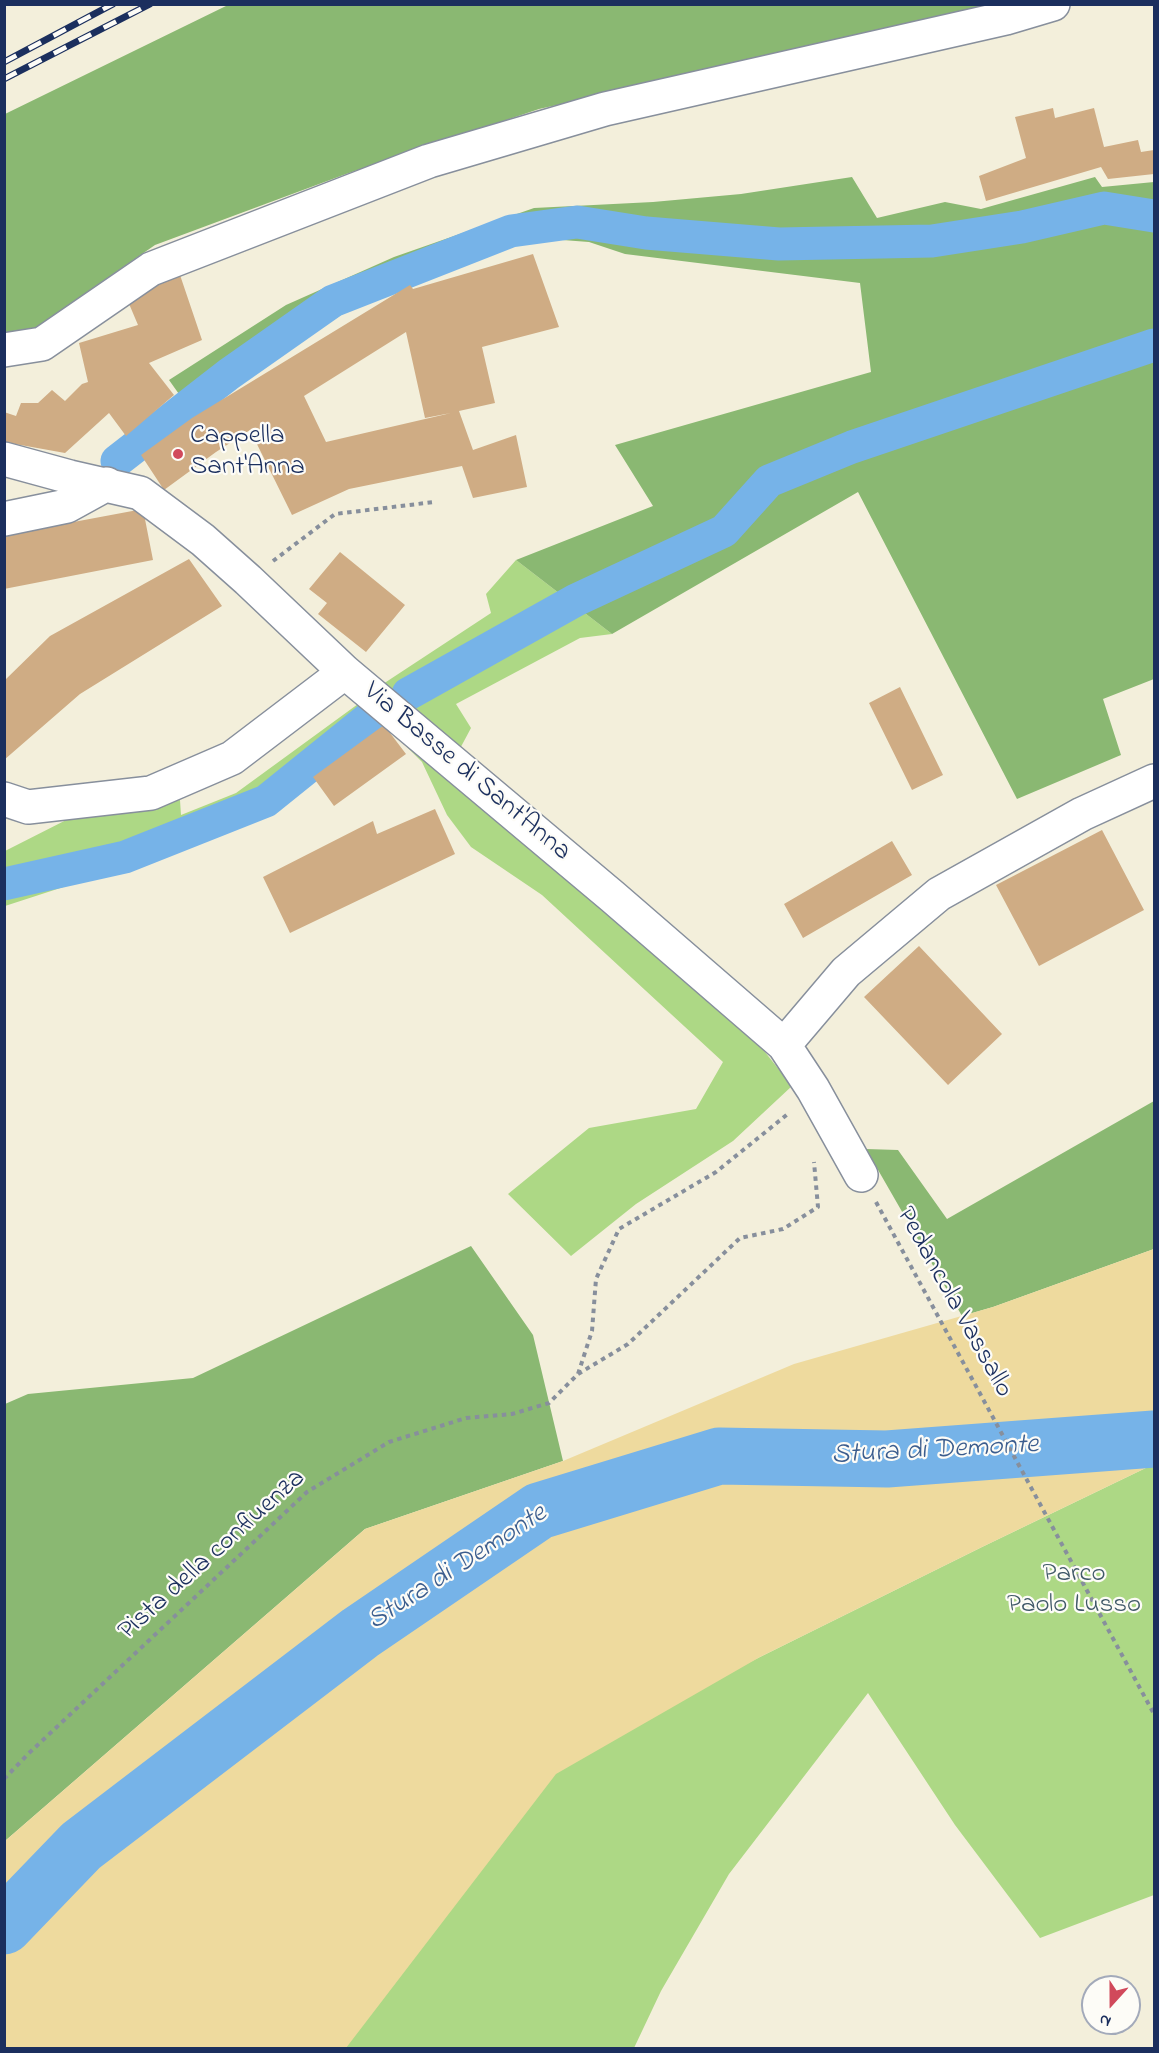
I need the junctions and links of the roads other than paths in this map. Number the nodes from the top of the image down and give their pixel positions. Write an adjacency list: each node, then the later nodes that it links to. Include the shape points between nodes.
1 (1053, 4): 2 (street, via 605,109 429,161 151,268 42,344)
2 (4, 350)
3 (4, 459): 4 (street, Via Basse di Sant'Anna)
4 (107, 484): 5 (street, via 67,506); 6 (street, Via Basse di Sant'Anna, via 140,493 202,540)
5 (4, 519)
6 (345, 672): 8 (street, via 232,758 151,793 28,807); 9 (street, Via Basse di Sant'Anna)
7 (1155, 782): 9 (street, via 1082,814 939,894 846,972)
8 (4, 799)
9 (784, 1045): 10 (street, Via Basse di Sant'Anna)
10 (861, 1175)

